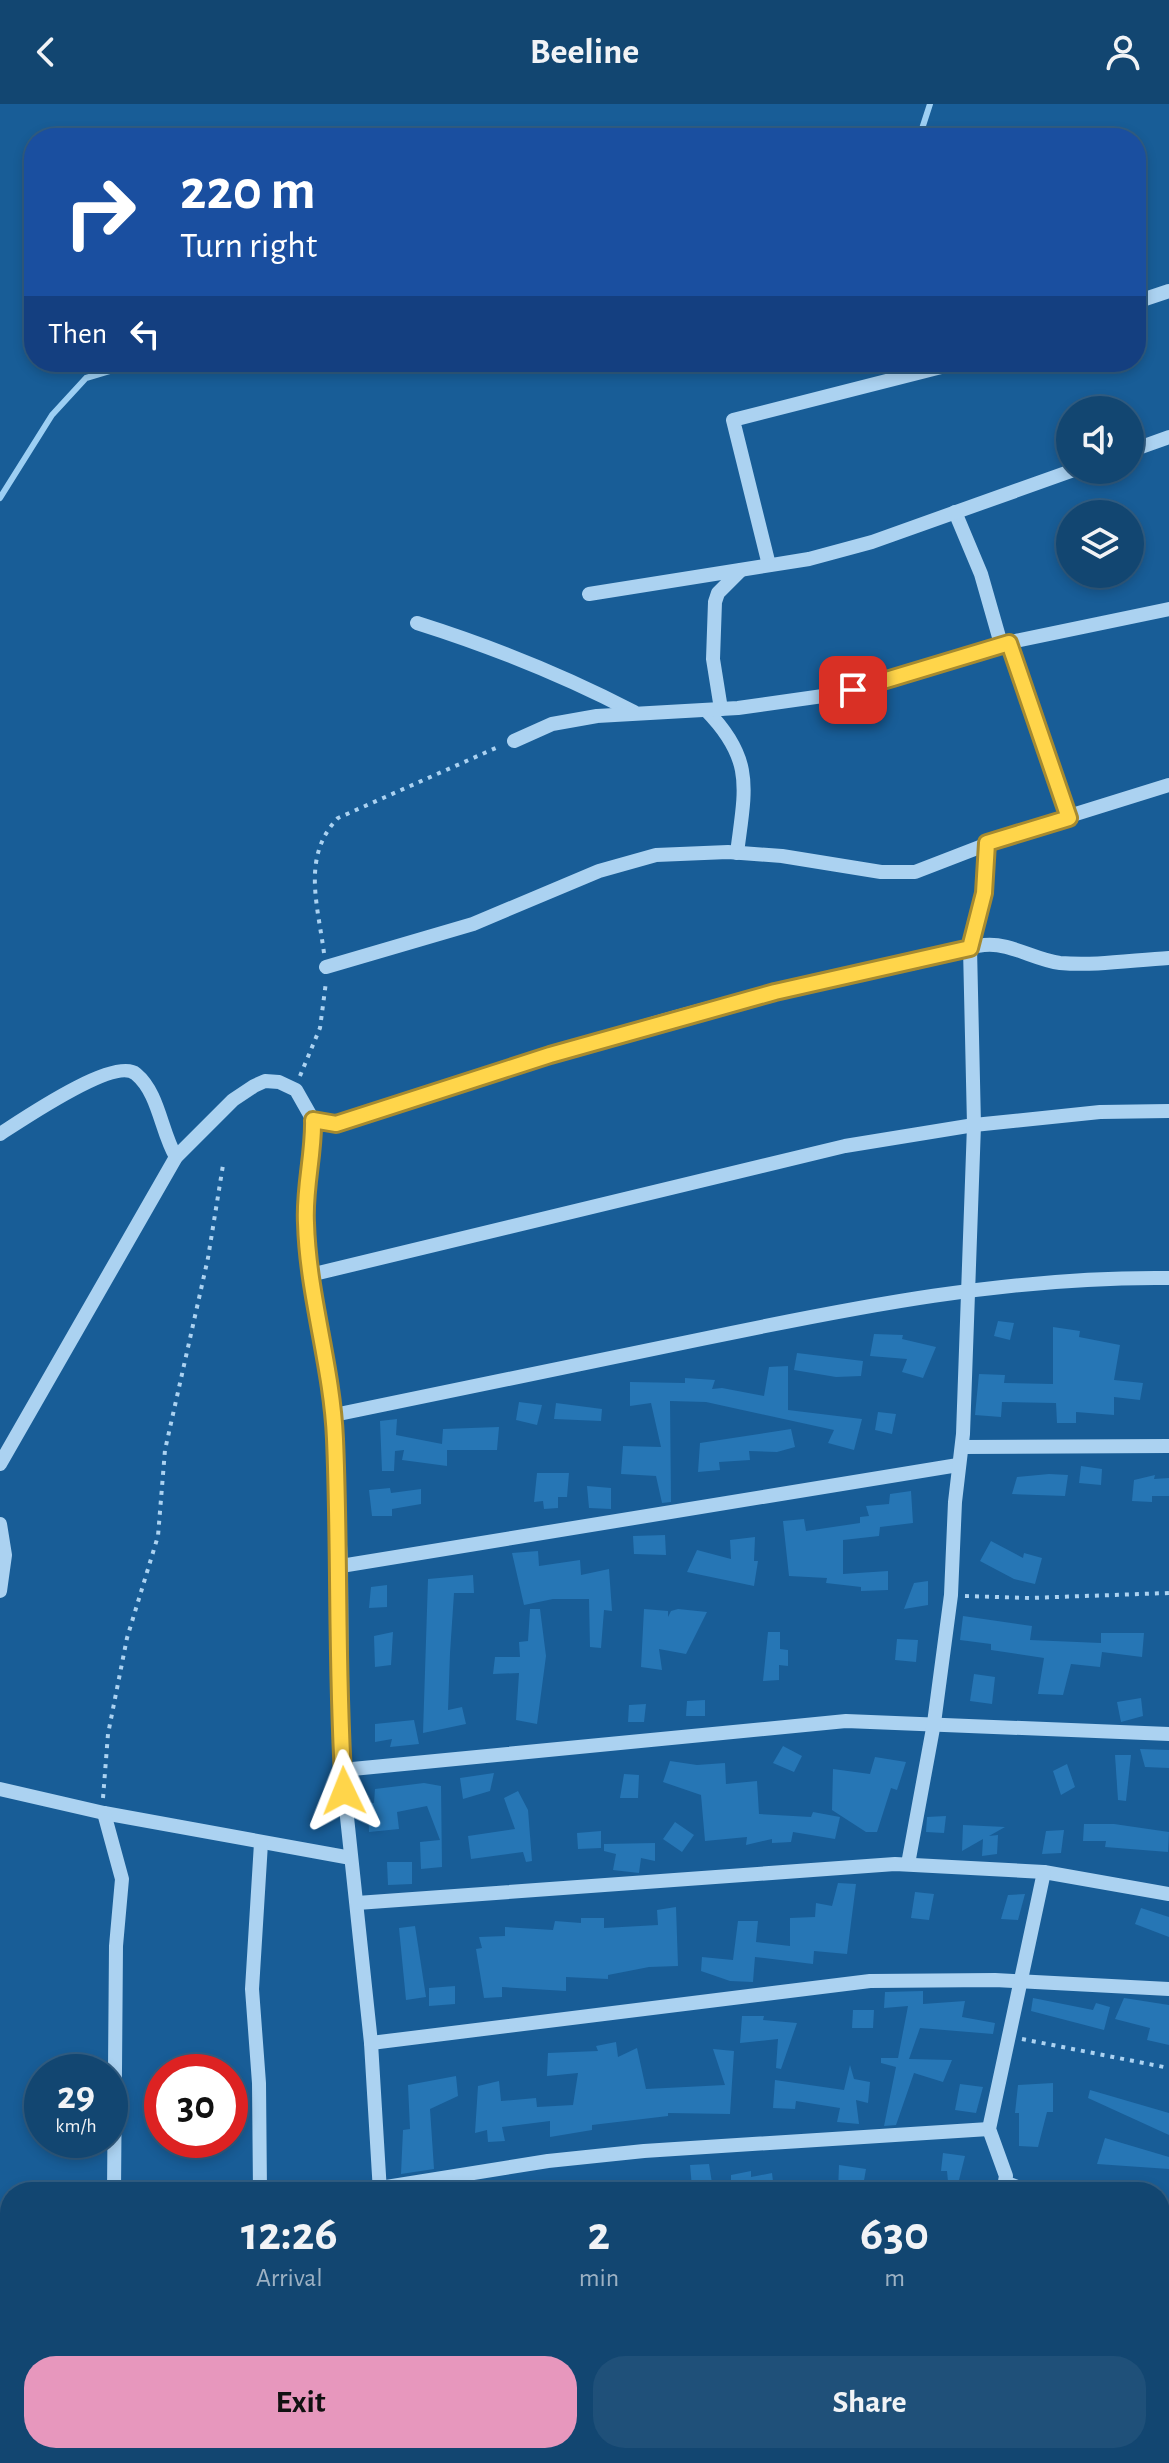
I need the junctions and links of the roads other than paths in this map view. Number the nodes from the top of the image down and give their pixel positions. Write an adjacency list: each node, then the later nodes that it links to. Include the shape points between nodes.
1 (1169, 291): 2 (street)
2 (1146, 299)
3 (922, 372): 8 (street, via 733,420)
4 (1169, 437): 5 (street)
5 (1144, 446)
6 (1056, 476): 7 (street)
7 (955, 512): 8 (street, via 850,548); 13 (street)
8 (769, 565): 9 (street)
9 (741, 570): 10 (street); 14 (street, via 715,602)
10 (589, 594)
11 (1169, 609): 13 (street)
12 (417, 623): 15 (street, via 502,650)
13 (1005, 644): 14 (street, via 869,687); 18 (street)
14 (713, 710): 15 (street); 20 (street, via 741,762)
15 (638, 714): 16 (street, via 572,720)
16 (514, 741)
17 (1169, 785): 18 (street)
18 (1069, 818): 19 (street)
19 (987, 843): 20 (street, via 932,866 898,873); 21 (street, via 984,893)
20 (737, 853): 23 (street, via 680,852 636,859 473,924)
21 (970, 948): 22 (street, via 1001,946 1067,963); 25 (street, via 775,992 550,1055 336,1124); 26 (street)
22 (1169, 958)
23 (326, 967)
24 (1169, 1111): 26 (street)
25 (313, 1120): 28 (street, via 296,1090 265,1081 233,1100); 29 (street, via 306,1178)
26 (974, 1125): 29 (street, via 845,1146); 31 (street)
27 (0, 1134): 28 (street, via 100,1076 125,1069 146,1086)
28 (176, 1157): 35 (street)
29 (310, 1275): 32 (street)
30 (1169, 1278): 31 (street)
31 (968, 1291): 32 (street, via 801,1319); 34 (street)
32 (334, 1415): 38 (street)
33 (1169, 1446): 34 (street)
34 (962, 1447): 36 (street)
35 (0, 1464)
36 (958, 1465): 38 (street); 40 (street, via 951,1595)
37 (0, 1524): 39 (street, via 5,1555)
38 (341, 1566): 42 (street)
39 (0, 1591)
40 (934, 1723): 41 (street); 42 (street, via 780,1725); 47 (street)
41 (1169, 1734)
42 (342, 1770): 46 (street)
43 (0, 1789): 44 (street)
44 (104, 1813): 45 (street); 55 (street, via 122,1879 116,1946)
45 (261, 1843): 46 (street); 56 (street, via 252,1989)
46 (351, 1858): 50 (street)
47 (908, 1864): 48 (street); 50 (street)
48 (1044, 1872): 49 (street); 51 (street)
49 (1169, 1894)
50 (357, 1903): 53 (street)
51 (1018, 1981): 52 (street); 53 (street, via 870,1981); 54 (street)
52 (1169, 1989)
53 (371, 2043): 57 (street)
54 (989, 2129): 58 (street, via 644,2151); 59 (street)
55 (114, 2182)
56 (260, 2182)
57 (380, 2182)
58 (426, 2182)
59 (1003, 2182)

